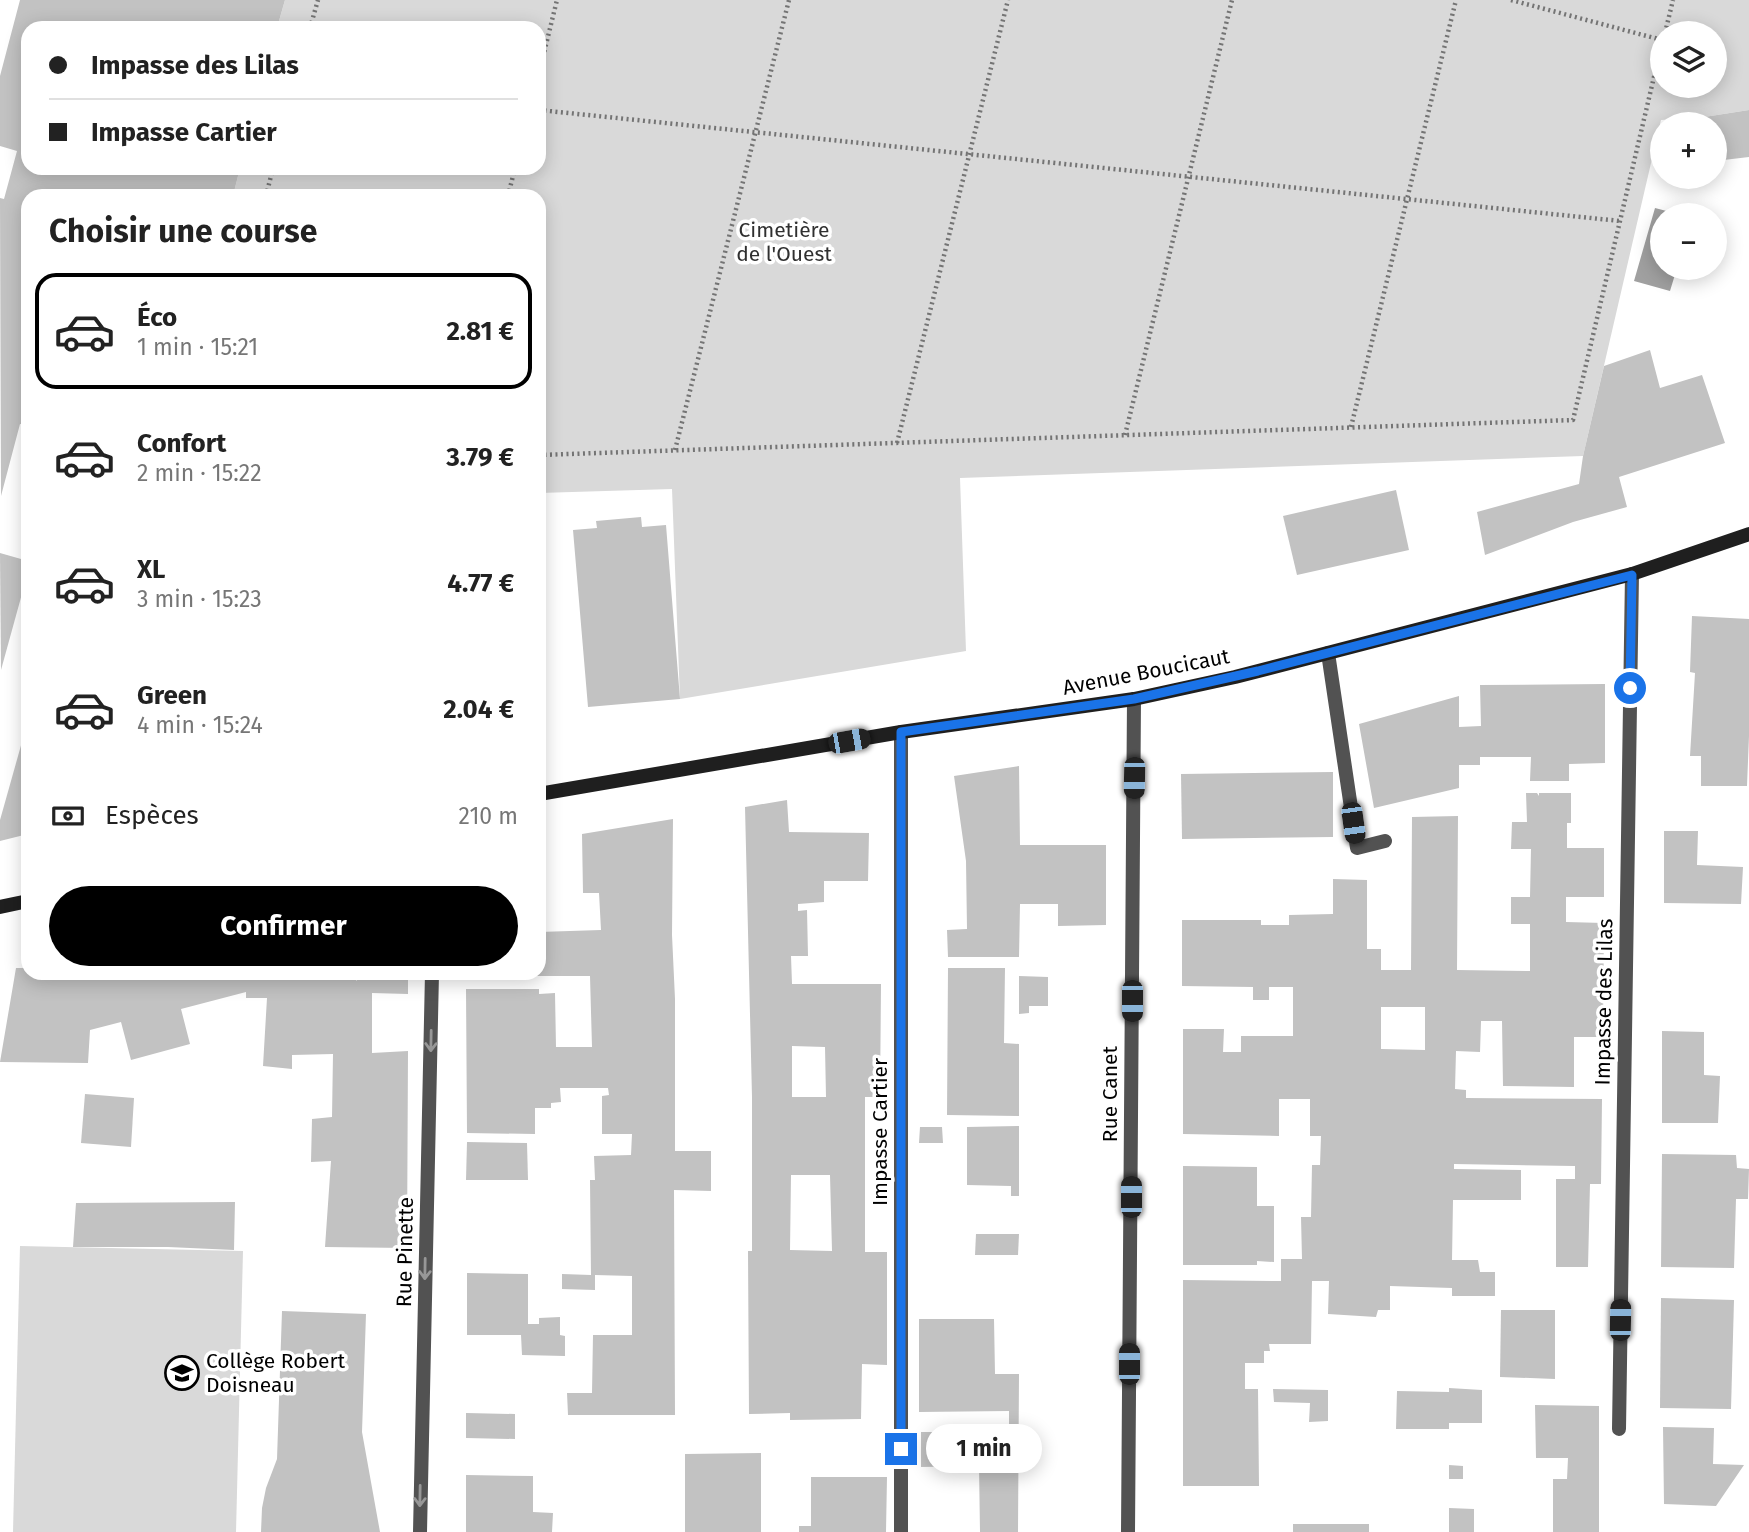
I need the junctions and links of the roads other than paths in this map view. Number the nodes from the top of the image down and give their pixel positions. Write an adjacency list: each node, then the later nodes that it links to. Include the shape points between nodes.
1 (1749, 534): 2 (main road, Avenue Boucicaut)
2 (1632, 575): 3 (main road, Avenue Boucicaut); 11 (street, Impasse des Lilas)
3 (1328, 653): 4 (main road, Avenue Boucicaut); 7 (street, via 1357,848)
4 (1134, 699): 5 (main road, Avenue Boucicaut); 14 (street, Rue Canet)
5 (901, 732): 6 (main road, Avenue Boucicaut); 13 (street, Impasse Cartier)
6 (546, 793)
7 (1385, 841)
8 (21, 902): 9 (main road)
9 (0, 907)
10 (432, 980): 12 (street, Rue Pinette, one-way to 12)
11 (1619, 1429)
12 (419, 1532)
13 (901, 1532)
14 (1128, 1532)

